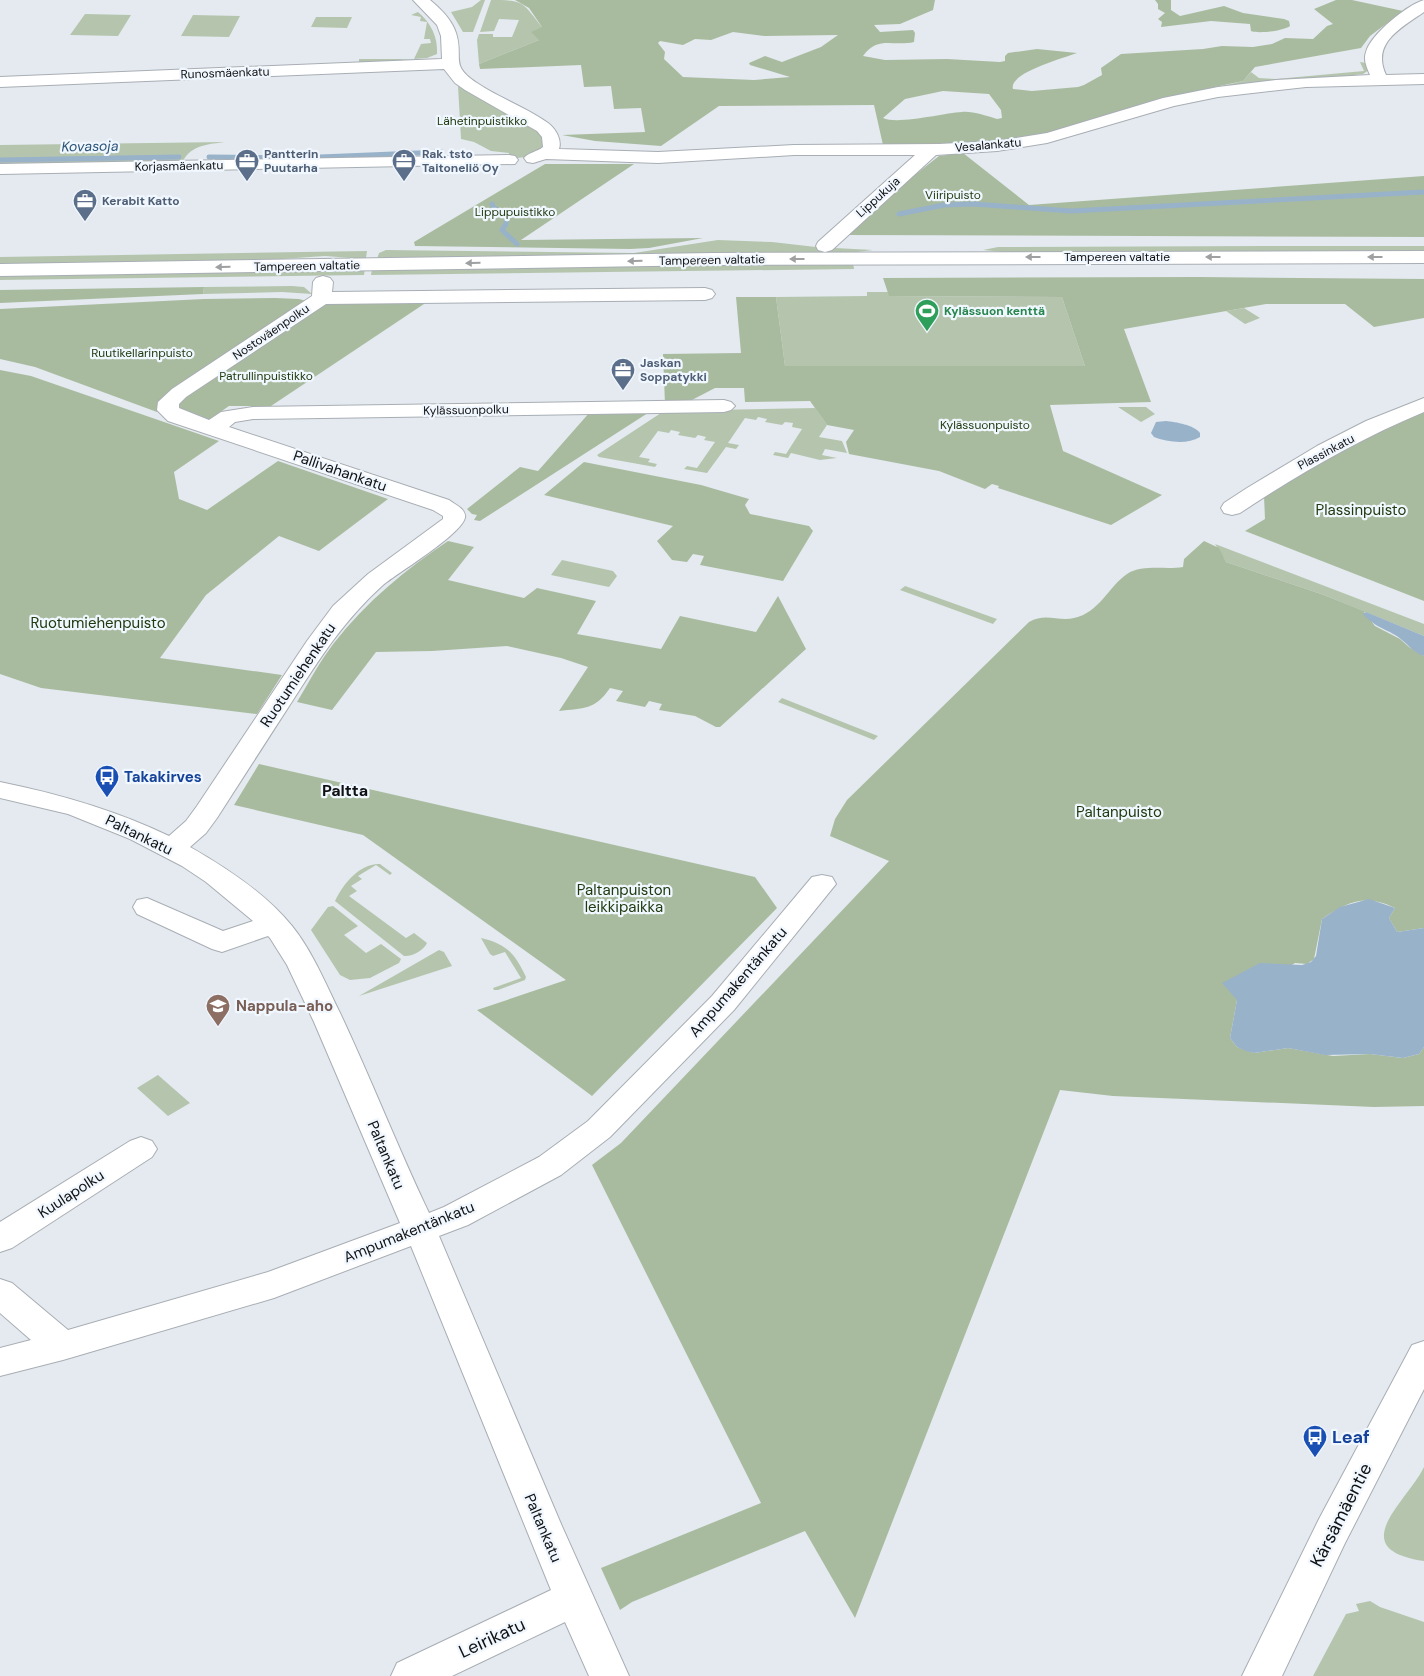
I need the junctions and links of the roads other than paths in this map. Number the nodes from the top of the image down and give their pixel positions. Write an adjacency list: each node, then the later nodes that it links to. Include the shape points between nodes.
1 (421, 0): 3 (main road, via 444,24 449,36)
2 (1424, 5): 4 (main road, via 1376,45 1373,61)
3 (450, 64): 6 (main road, Runosmäenkatu); 8 (main road, via 461,80 543,127 553,140 552,148)
4 (1380, 79): 5 (main road, Vesalankatu); 7 (main road, Vesalankatu, via 1272,84 1219,91 1054,137 979,147)
5 (1424, 79)
6 (0, 82)
7 (932, 149): 8 (main road, Vesalankatu, via 791,150 673,157); 10 (main road, Lippukuja)
8 (545, 154): 9 (main road, Korjasmäenkatu, via 515,160)
9 (0, 169)
10 (825, 246)
11 (1424, 257): 12 (main road, Tampereen valtatie, one-way to 12, via 724,259)
12 (0, 270)
13 (1424, 274): 15 (main road, Tampereen valtatie, via 850,274)
14 (0, 286): 15 (main road, Tampereen valtatie)
15 (322, 290): 16 (main road, Tampereen valtatie); 19 (main road, Nostoväenpolku, via 169,402 168,410 176,416)
16 (705, 294)
17 (1424, 404): 20 (main road, Plassinkatu, via 1314,457)
18 (724, 406): 19 (main road, Kylässuonpolku, via 253,413 229,417)
19 (212, 428): 21 (main road, Pallivahankatu, via 440,505 454,514)
20 (1232, 508)
21 (451, 524): 23 (main road, Ruotumiehenkatu, via 376,579 342,611 208,812)
22 (0, 790): 23 (main road, Paltankatu, via 88,812 129,827)
23 (171, 850): 26 (main road, Paltankatu, via 232,887)
24 (822, 884): 28 (main road, Ampumakentänkatu, via 723,1003 599,1129 550,1166 456,1216)
25 (147, 908): 26 (main road, via 222,942)
26 (273, 924): 28 (main road, Paltankatu, via 304,970 340,1044)
27 (141, 1149): 29 (main road, Kuulapolku)
28 (419, 1230): 31 (main road, Ampumakentänkatu, via 274,1284); 34 (main road, Paltankatu)
29 (0, 1239)
30 (0, 1293): 31 (main road)
31 (63, 1346): 33 (main road, Ampumakentänkatu)
32 (1424, 1356): 37 (main road, Kärsämäentie, via 1332,1531)
33 (0, 1362)
34 (573, 1599): 35 (main road, Leirikatu); 36 (main road, Paltankatu)
35 (411, 1676)
36 (609, 1676)
37 (1262, 1676)

